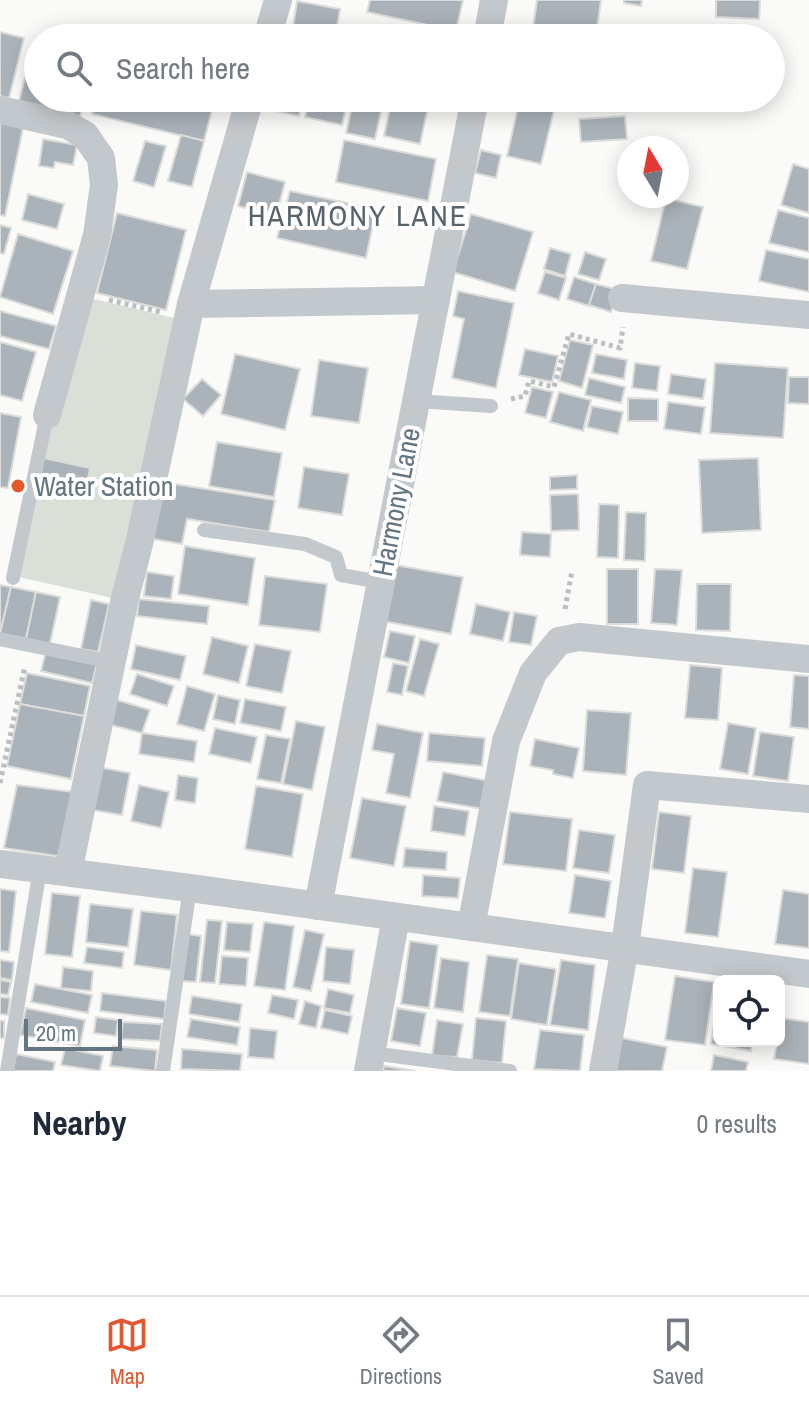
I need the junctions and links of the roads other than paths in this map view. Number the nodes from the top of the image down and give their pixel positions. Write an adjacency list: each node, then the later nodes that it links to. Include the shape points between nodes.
1 (278, 0): 3 (street)
2 (494, 0): 4 (street)
3 (271, 24)
4 (490, 24)
5 (0, 110): 14 (street, via 67,125 85,135 101,158 104,185 97,235)
6 (246, 112): 10 (street)
7 (472, 112): 9 (street, Harmony Lane)
8 (625, 298): 11 (street)
9 (436, 300): 10 (street); 12 (street, Harmony Lane)
10 (189, 311): 20 (street)
11 (809, 315)
12 (417, 401): 13 (lane); 17 (street, Harmony Lane)
13 (491, 406)
14 (47, 415): 16 (lane)
15 (204, 530): 17 (lane, via 305,544 336,557 341,575)
16 (13, 578)
17 (380, 582): 25 (street, Harmony Lane)
18 (0, 639): 20 (lane)
19 (809, 659): 27 (street, via 579,637 559,641 533,673 506,741)
20 (112, 662): 23 (street)
21 (809, 799): 28 (street, via 647,785)
22 (0, 864): 23 (street)
23 (54, 871): 24 (street); 31 (lane)
24 (190, 888): 25 (street); 32 (lane)
25 (318, 906): 26 (street)
26 (396, 917): 27 (street); 30 (street)
27 (471, 927): 28 (street)
28 (625, 947): 29 (street); 34 (street)
29 (809, 974)
30 (370, 1062): 33 (lane)
31 (7, 1071)
32 (163, 1071)
33 (510, 1071)
34 (603, 1071)

